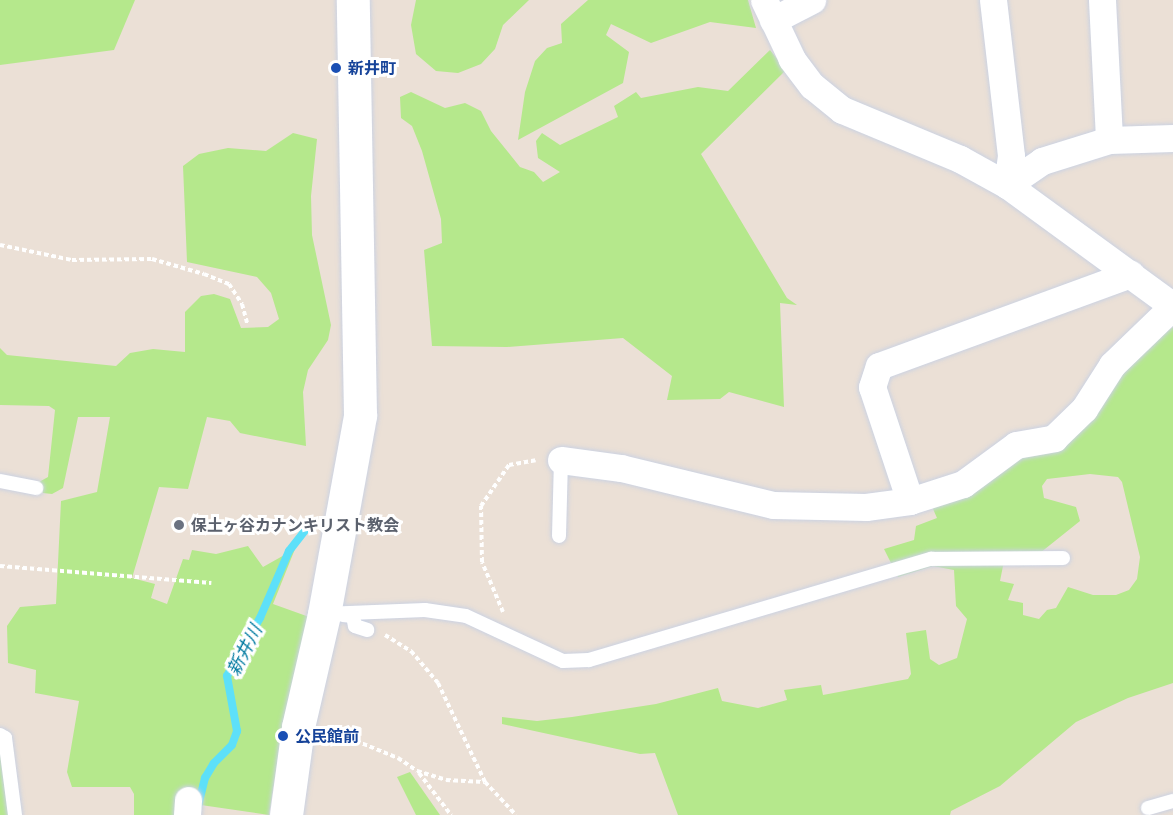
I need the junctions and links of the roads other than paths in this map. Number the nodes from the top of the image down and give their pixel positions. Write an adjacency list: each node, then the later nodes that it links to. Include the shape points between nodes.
1 (352, 0): 16 (street, via 360,415)
2 (812, 0): 5 (street)
3 (993, 0): 8 (street, via 1011,156)
4 (1102, 0): 7 (street)
5 (769, 10): 8 (street, via 792,59 812,86 842,110 960,159)
6 (1173, 138): 7 (street)
7 (1109, 140): 8 (street, via 1042,161)
8 (1007, 185): 9 (street)
9 (1131, 274): 13 (street, via 1173,306 1112,365 1084,409 1054,438 1016,445 963,484); 13 (street, via 879,366 872,387)
10 (561, 460): 13 (street, via 621,468 773,505 866,507); 14 (lane)
11 (0, 482): 12 (lane)
12 (36, 488)
13 (910, 501)
14 (559, 536)
15 (1063, 558): 16 (lane, via 931,559 589,660 563,661 466,616 425,610)
16 (324, 614): 17 (lane, via 353,616 355,626); 22 (street, via 298,727)
17 (367, 630)
18 (0, 735): 21 (lane, via 5,738)
19 (1173, 801): 20 (lane)
20 (1148, 808)
21 (15, 815)
22 (286, 815)

